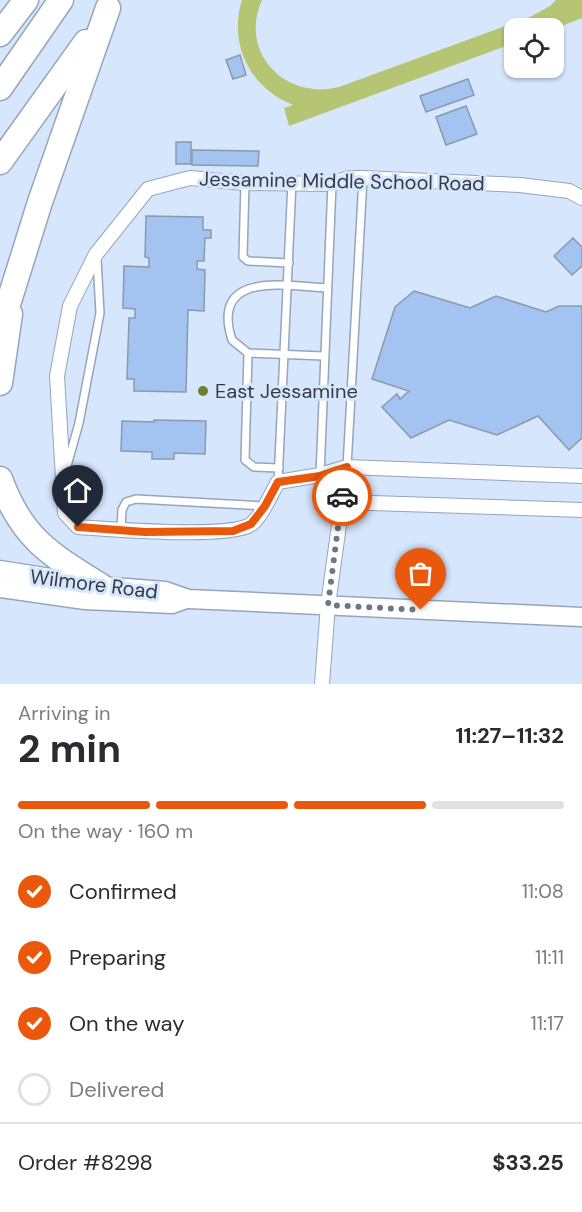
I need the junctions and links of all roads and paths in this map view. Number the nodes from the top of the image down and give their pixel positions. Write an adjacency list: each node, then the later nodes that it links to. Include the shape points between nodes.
1 (27, 0): 4 (highway)
2 (60, 0): 5 (highway)
3 (110, 4): 6 (highway); 14 (highway)
4 (0, 34)
5 (0, 88)
6 (0, 162)
7 (363, 177): 10 (street, Jessamine Middle School Road); 11 (street, Jessamine Middle School Road, via 520,185 569,191); 22 (lane)
8 (292, 182): 9 (street, Jessamine Middle School Road); 10 (street, Jessamine Middle School Road); 13 (lane)
9 (245, 183): 12 (street, Jessamine Middle School Road, via 190,178 148,189); 13 (lane, via 243,257 248,261)
10 (332, 184): 16 (lane)
11 (582, 198)
12 (96, 254): 24 (lane, via 100,313 79,423); 24 (street, Jessamine Middle School Road, via 70,306 57,376)
13 (289, 263): 15 (lane)
14 (14, 283): 17 (highway); 21 (highway)
15 (288, 286): 16 (lane); 18 (lane, via 247,288 235,297 230,332 232,340); 19 (lane)
16 (327, 288): 20 (lane)
17 (0, 330)
18 (248, 353): 19 (lane); 23 (lane, via 245,460 254,467)
19 (284, 355): 20 (lane); 23 (lane)
20 (324, 356): 25 (lane)
21 (0, 383)
22 (347, 467): 25 (street); 26 (street); 29 (street)
23 (279, 468): 28 (lane)
24 (64, 475): 32 (street, Jessamine Middle School Road, via 65,513 78,527)
25 (320, 476): 28 (street)
26 (582, 476)
27 (0, 479): 34 (highway, via 18,519 32,537 49,553)
28 (278, 482): 30 (street, Jessamine Middle School Road)
29 (341, 502): 31 (street); 37 (street)
30 (265, 506): 32 (street, Jessamine Middle School Road, via 251,524 233,531); 32 (lane, via 136,499 126,502 122,510)
31 (582, 510)
32 (121, 530)
33 (0, 570): 34 (main road, Wilmore Road)
34 (101, 586): 36 (main road, Wilmore Road, via 165,591)
35 (0, 588): 36 (main road, Wilmore Road, via 85,600 172,604)
36 (188, 599): 37 (main road, Wilmore Road)
37 (328, 605): 38 (main road, Wilmore Road); 39 (street)
38 (582, 617)
39 (322, 684)

